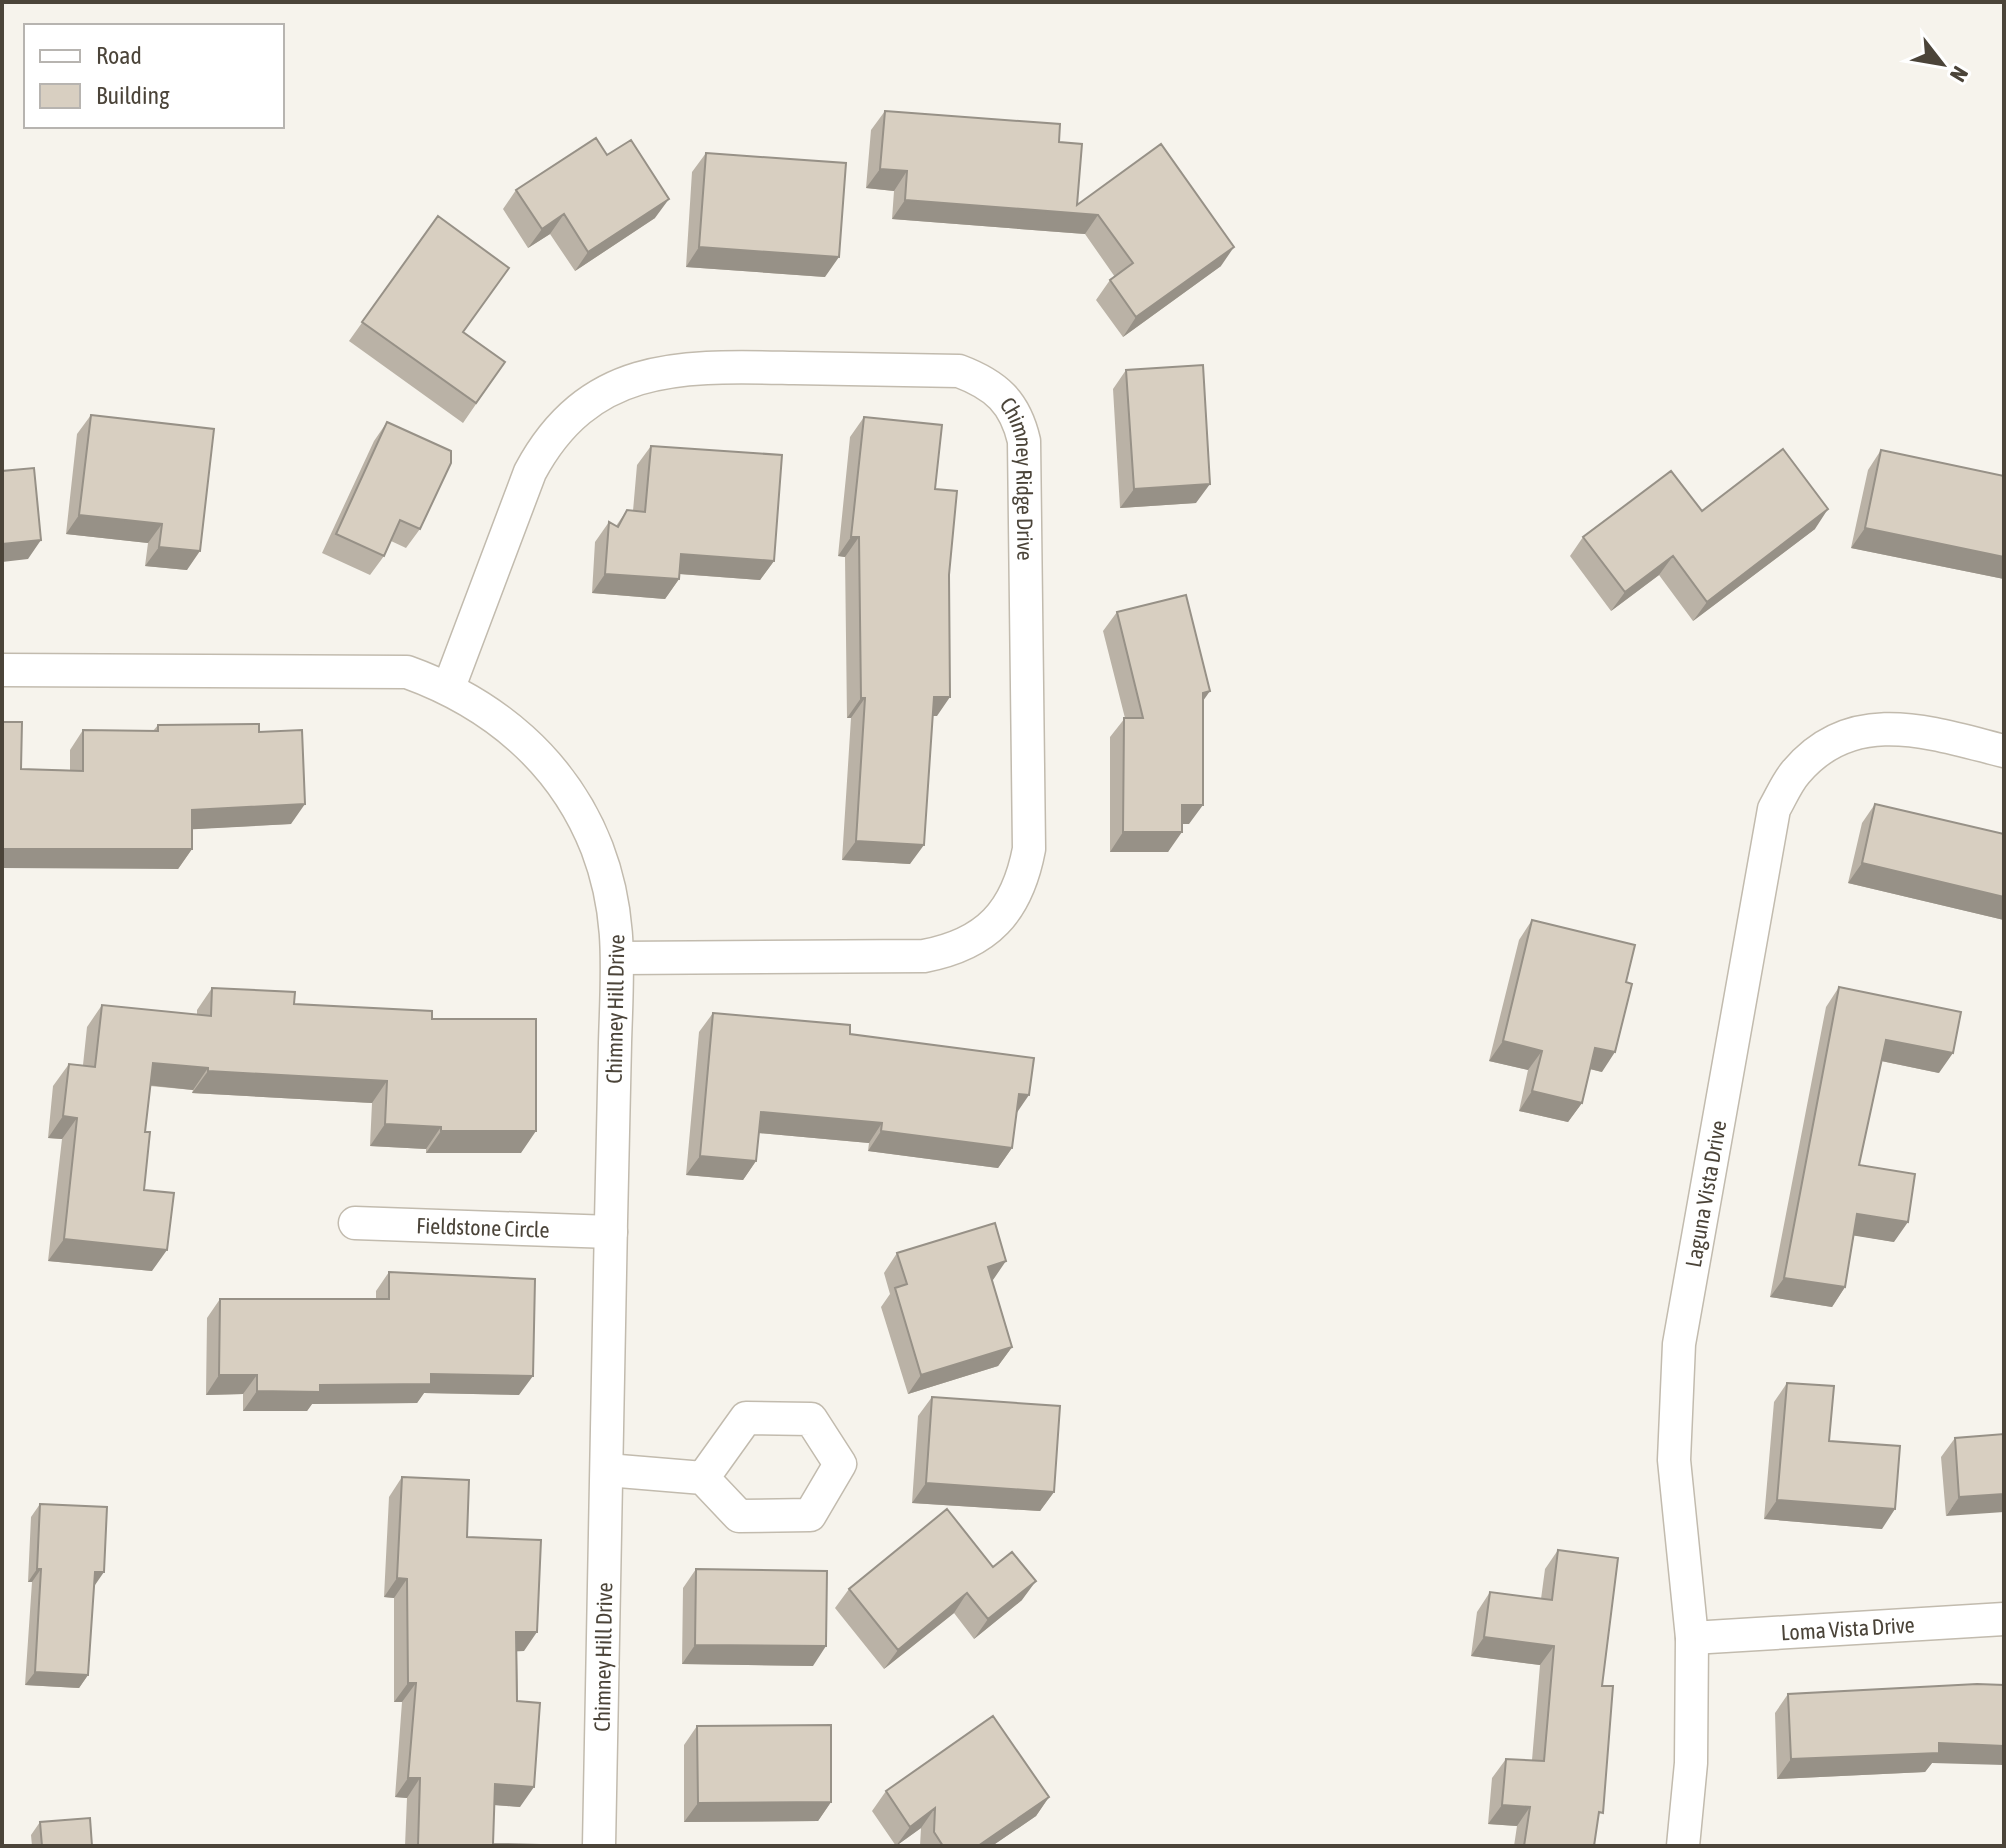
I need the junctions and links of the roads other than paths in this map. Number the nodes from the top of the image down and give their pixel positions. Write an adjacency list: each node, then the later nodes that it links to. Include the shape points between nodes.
1 (2, 670): 2 (street, Chimney Hill Drive, via 407,672)
2 (449, 687): 4 (street, Chimney Hill Drive, via 497,716 568,792 596,846 610,888); 4 (street, Chimney Ridge Drive, via 543,448 599,396 636,378 698,367 959,371 985,381 1018,417 1024,441 1029,849 1023,880 1009,908 974,940 924,956)
3 (2004, 751): 10 (street, Laguna Vista Drive, via 1913,729 1865,731 1823,748 1795,772 1774,809 1679,1344 1674,1460)
4 (620, 958): 6 (street, Chimney Hill Drive)
5 (355, 1223): 6 (street, Fieldstone Circle)
6 (611, 1232): 7 (street, Chimney Hill Drive)
7 (607, 1470): 8 (street); 11 (street, Chimney Hill Drive)
8 (703, 1478)
9 (2004, 1619): 10 (street, Loma Vista Drive)
10 (1692, 1638): 12 (street, Laguna Vista Drive, via 1691,1763)
11 (599, 1846)
12 (1683, 1846)

